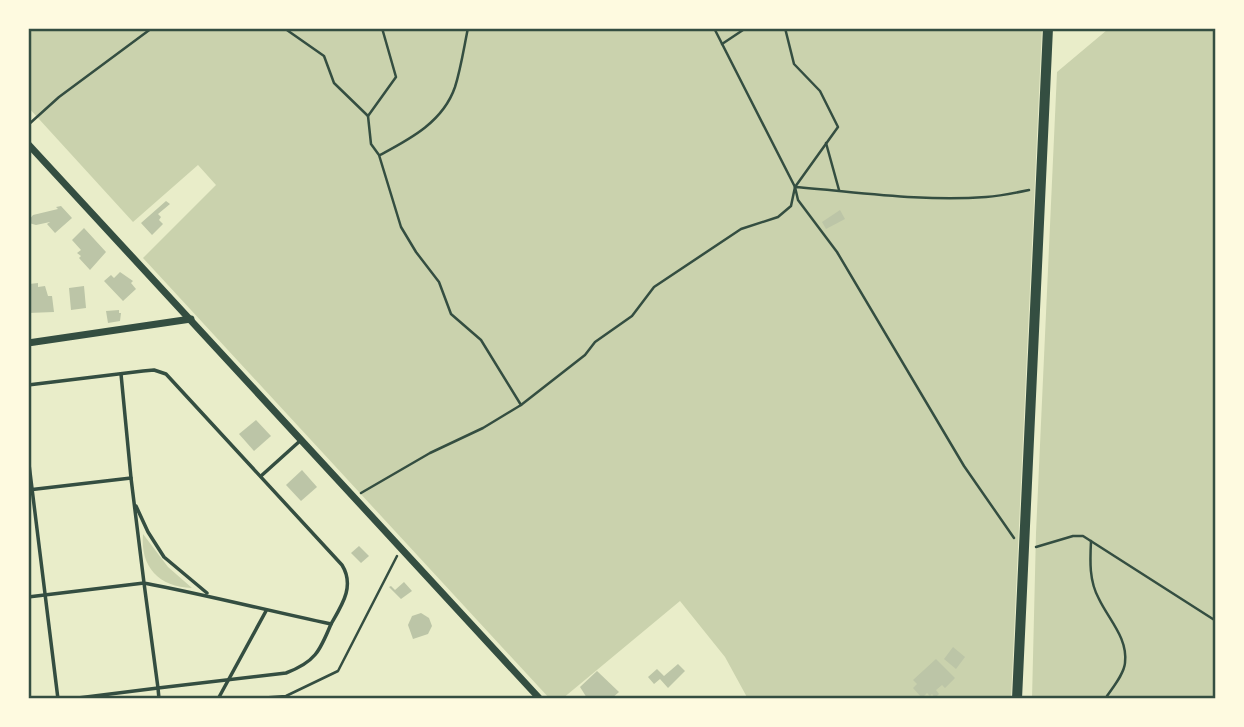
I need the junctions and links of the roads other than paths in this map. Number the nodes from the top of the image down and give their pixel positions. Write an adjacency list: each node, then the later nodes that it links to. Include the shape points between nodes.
1 (1048, 28): 26 (street)
2 (28, 144): 3 (street)
3 (191, 319): 4 (street); 7 (street)
4 (28, 343)
5 (121, 374): 6 (lane); 9 (lane, via 166,373); 10 (lane)
6 (28, 385)
7 (302, 439): 9 (lane); 25 (street)
8 (28, 456): 11 (lane)
9 (261, 475): 18 (lane, via 346,572 348,590)
10 (131, 478): 11 (lane); 12 (lane)
11 (30, 490): 14 (lane)
12 (134, 503): 13 (lane); 15 (lane, via 164,557)
13 (145, 583): 14 (lane); 15 (lane); 20 (lane)
14 (44, 595): 16 (lane); 21 (lane)
15 (208, 595): 17 (lane)
16 (28, 597)
17 (266, 611): 18 (lane); 19 (lane)
18 (331, 624): 19 (lane, via 315,657 303,666 286,673)
19 (228, 680): 20 (lane); 24 (lane)
20 (158, 688): 22 (lane); 23 (lane)
21 (58, 699)
22 (71, 699)
23 (159, 699)
24 (218, 699)
25 (540, 699)
26 (1017, 699)

